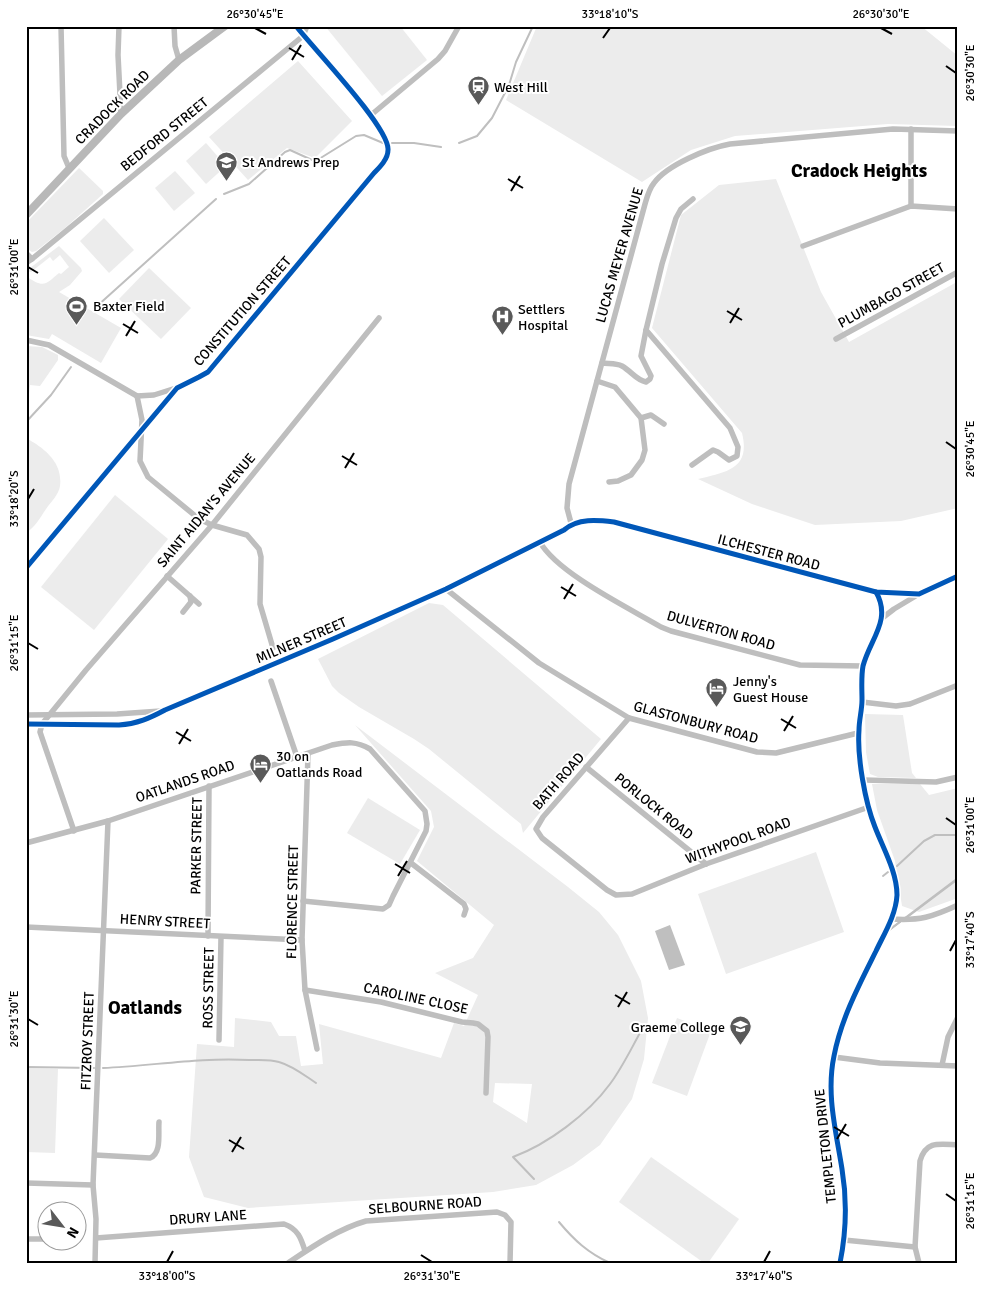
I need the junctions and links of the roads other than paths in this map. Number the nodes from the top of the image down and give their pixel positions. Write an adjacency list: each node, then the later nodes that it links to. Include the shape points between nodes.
1 (62, 26): 14 (street, via 64,156)
2 (119, 26): 10 (street)
3 (174, 26): 9 (street)
4 (225, 26): 9 (main road, CRADOCK ROAD)
5 (296, 26): 8 (street)
6 (307, 26): 8 (street, BEDFORD STREET)
7 (459, 26): 11 (street, via 445,52)
8 (303, 36): 11 (street); 21 (street, BEDFORD STREET)
9 (179, 60): 10 (main road, CRADOCK ROAD)
10 (121, 114): 14 (main road, CRADOCK ROAD)
11 (371, 115): 30 (street, CONSTITUTION STREET, via 388,142 386,157 378,169 208,372)
12 (911, 129): 13 (street, LUCAS MEYER AVENUE); 16 (street); 28 (street, LUCAS MEYER AVENUE, via 730,144 694,155 667,171 649,193)
13 (958, 131)
14 (70, 168): 18 (main road, CRADOCK ROAD)
15 (694, 199): 25 (street, via 680,209 676,218)
16 (911, 206): 17 (street); 19 (street)
17 (958, 209)
18 (26, 215)
19 (803, 246)
20 (26, 253): 21 (street)
21 (32, 259): 22 (street, BEDFORD STREET)
22 (26, 263)
23 (958, 272): 26 (street, PLUMBAGO STREET)
24 (378, 318): 38 (street, SAINT AIDAN'S AVENUE)
25 (646, 330): 28 (street, via 641,356 651,376 649,381 642,381 619,365); 35 (street, via 730,428 738,447 737,456 732,460 713,450)
26 (836, 339)
27 (26, 340): 31 (street, via 49,345)
28 (602, 363): 29 (street, LUCAS MEYER AVENUE)
29 (597, 381): 32 (street, via 615,387); 37 (street, LUCAS MEYER AVENUE, via 569,484 567,508)
30 (177, 388): 31 (street); 34 (street, CONSTITUTION STREET)
31 (137, 396): 34 (street)
32 (641, 418): 33 (street, via 651,415); 36 (street, via 645,450 642,460 631,475)
33 (664, 424)
34 (141, 433): 38 (street, via 140,461 148,477 199,519); 40 (street, CONSTITUTION STREET)
35 (692, 465)
36 (609, 482)
37 (571, 523): 39 (street, MILNER STREET); 44 (street, ILCHESTER ROAD, via 614,522)
38 (212, 525): 41 (street, SAINT AIDAN'S AVENUE); 50 (street, via 247,535 259,549 260,604)
39 (540, 542): 43 (street, MILNER STREET); 51 (street, DULVERTON ROAD, via 550,556 583,581 671,631 800,665)
40 (26, 568)
41 (167, 576): 46 (street); 57 (street, SAINT AIDAN'S AVENUE)
42 (958, 576): 45 (street, ILCHESTER ROAD)
43 (446, 589): 55 (street, MILNER STREET); 58 (street, GLASTONBURY ROAD, via 538,663)
44 (876, 592): 45 (street, ILCHESTER ROAD); 49 (street, via 882,608)
45 (919, 594): 49 (street)
46 (190, 596): 47 (street); 48 (street, via 191,602)
47 (199, 604)
48 (183, 612)
49 (881, 619): 51 (street, TEMPLETON DRIVE)
50 (273, 648)
51 (863, 666): 54 (street, TEMPLETON DRIVE)
52 (271, 682): 63 (street)
53 (958, 686): 54 (street, via 910,704 896,706)
54 (862, 702): 61 (street, TEMPLETON DRIVE)
55 (166, 710): 57 (street, MILNER STREET); 60 (street, MILNER STREET, via 129,724)
56 (26, 715): 57 (street, MILNER STREET)
57 (48, 715): 60 (street, SAINT AIDAN'S AVENUE)
58 (629, 718): 61 (street, GLASTONBURY ROAD, via 756,752 776,752); 64 (street, BATH ROAD)
59 (26, 724): 60 (street, MILNER STREET)
60 (42, 724): 70 (street, via 40,732)
61 (858, 733): 66 (street, TEMPLETON DRIVE)
62 (308, 754): 63 (street, OATLANDS ROAD); 72 (street, OATLANDS ROAD, via 351,741 370,749 425,811 426,830); 75 (street, FLORENCE STREET)
63 (297, 757): 67 (street, OATLANDS ROAD)
64 (586, 767): 73 (street, PORLOCK ROAD); 74 (street, BATH ROAD, via 536,829)
65 (958, 777): 66 (street, via 929,782)
66 (864, 780): 68 (street, TEMPLETON DRIVE)
67 (209, 786): 69 (street, OATLANDS ROAD); 81 (street, PARKER STREET)
68 (868, 807): 73 (street, WITHYPOOL ROAD); 78 (street, TEMPLETON DRIVE, via 896,885)
69 (108, 821): 70 (street, OATLANDS ROAD); 80 (street, FITZROY STREET)
70 (74, 831): 71 (street, OATLANDS ROAD)
71 (26, 843)
72 (411, 863): 75 (street, via 389,905 383,909); 77 (street, via 464,904)
73 (706, 864): 74 (street, WITHYPOOL ROAD, via 632,894)
74 (616, 895)
75 (303, 901): 83 (street, FLORENCE STREET)
76 (958, 905): 78 (street, via 925,918)
77 (464, 915)
78 (891, 919): 88 (street, TEMPLETON DRIVE, via 849,1008)
79 (26, 927): 80 (street, HENRY STREET)
80 (104, 930): 81 (street, HENRY STREET); 94 (street, FITZROY STREET)
81 (208, 936): 82 (street, HENRY STREET)
82 (221, 936): 83 (street, HENRY STREET); 86 (street, ROSS STREET)
83 (302, 940): 84 (street, FLORENCE STREET)
84 (305, 990): 87 (street, FLORENCE STREET); 91 (street, CAROLINE CLOSE, via 381,1002 478,1024 487,1031 488,1037)
85 (958, 1017): 89 (street, via 948,1036)
86 (219, 1040)
87 (317, 1049)
88 (834, 1057): 89 (street); 98 (street, TEMPLETON DRIVE, via 831,1102 842,1171)
89 (942, 1065): 90 (street)
90 (958, 1066)
91 (486, 1093)
92 (159, 1122): 94 (street, via 157,1149 150,1158)
93 (958, 1145): 99 (street, via 933,1144 922,1154)
94 (95, 1156): 96 (street, FITZROY STREET)
95 (26, 1183): 96 (street)
96 (93, 1185): 97 (street, FITZROY STREET)
97 (96, 1238): 100 (street, DRURY LANE, via 284,1224 300,1235); 101 (street, FITZROY STREET)
98 (844, 1240): 99 (street); 104 (street, TEMPLETON DRIVE)
99 (915, 1247): 105 (street)
100 (305, 1251): 102 (street, SELBOURNE ROAD); 103 (street, SELBOURNE ROAD, via 352,1225 366,1221 497,1212 511,1222)
101 (95, 1263)
102 (288, 1263)
103 (510, 1263)
104 (840, 1263)
105 (919, 1263)

